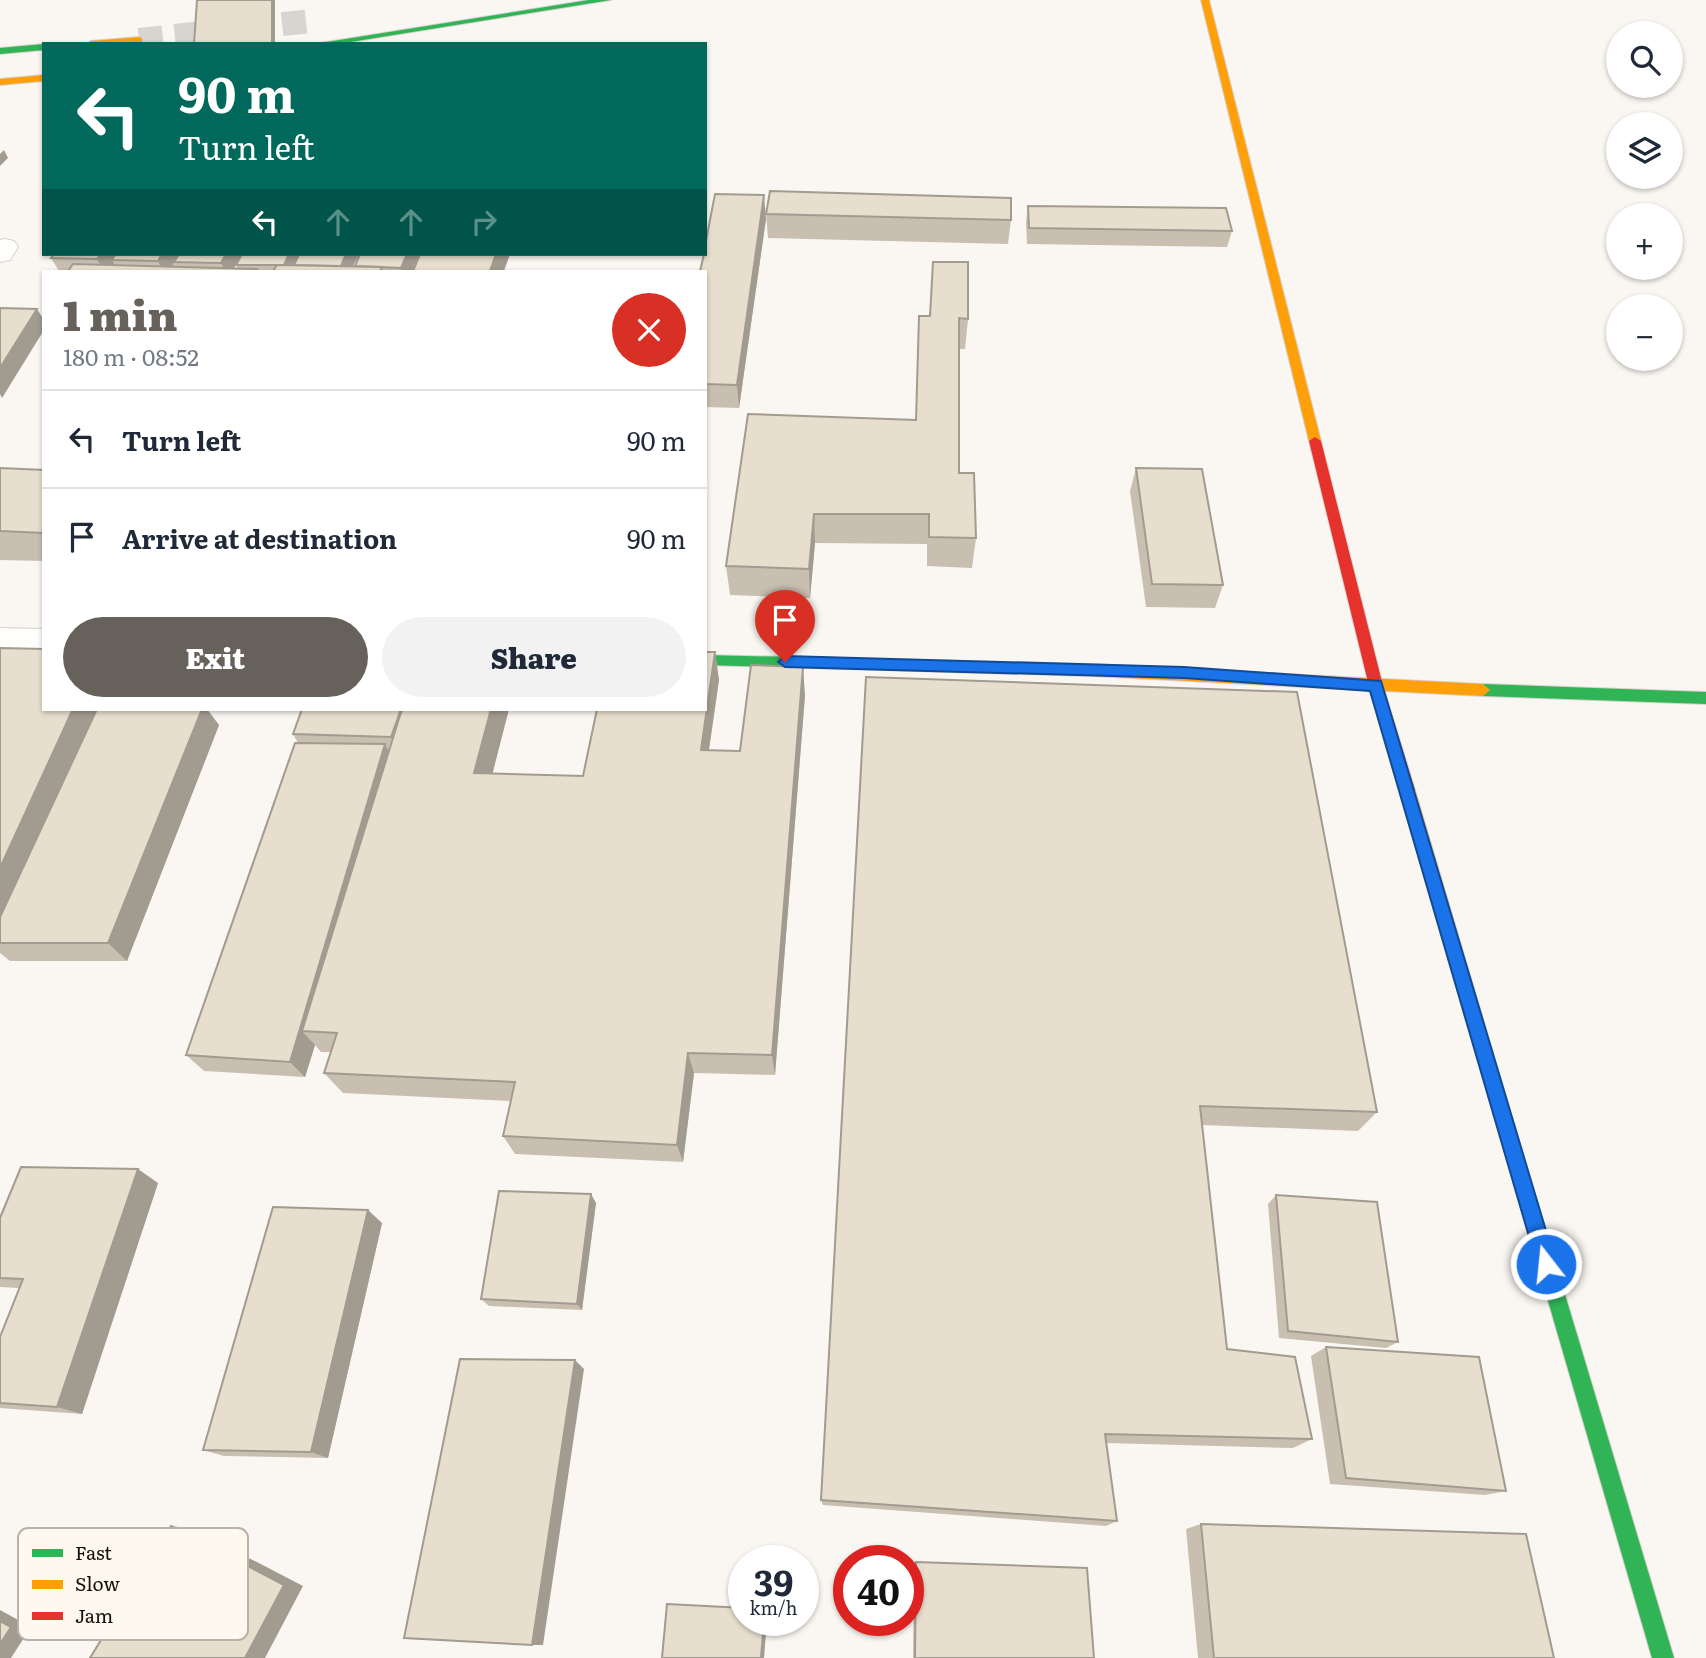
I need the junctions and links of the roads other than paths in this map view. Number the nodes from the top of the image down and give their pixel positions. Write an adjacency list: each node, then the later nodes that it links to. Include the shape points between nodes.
1 (607, 0): 5 (main road)
2 (1205, 0): 13 (main road)
3 (139, 40): 4 (main road)
4 (114, 42)
5 (331, 42)
6 (42, 47): 7 (main road)
7 (0, 51)
8 (42, 78): 9 (main road)
9 (0, 82)
10 (0, 641): 11 (street)
11 (42, 642)
12 (707, 660): 13 (main road, via 1184,672)
13 (1376, 685): 14 (main road); 15 (main road)
14 (1706, 698)
15 (1663, 1658)

